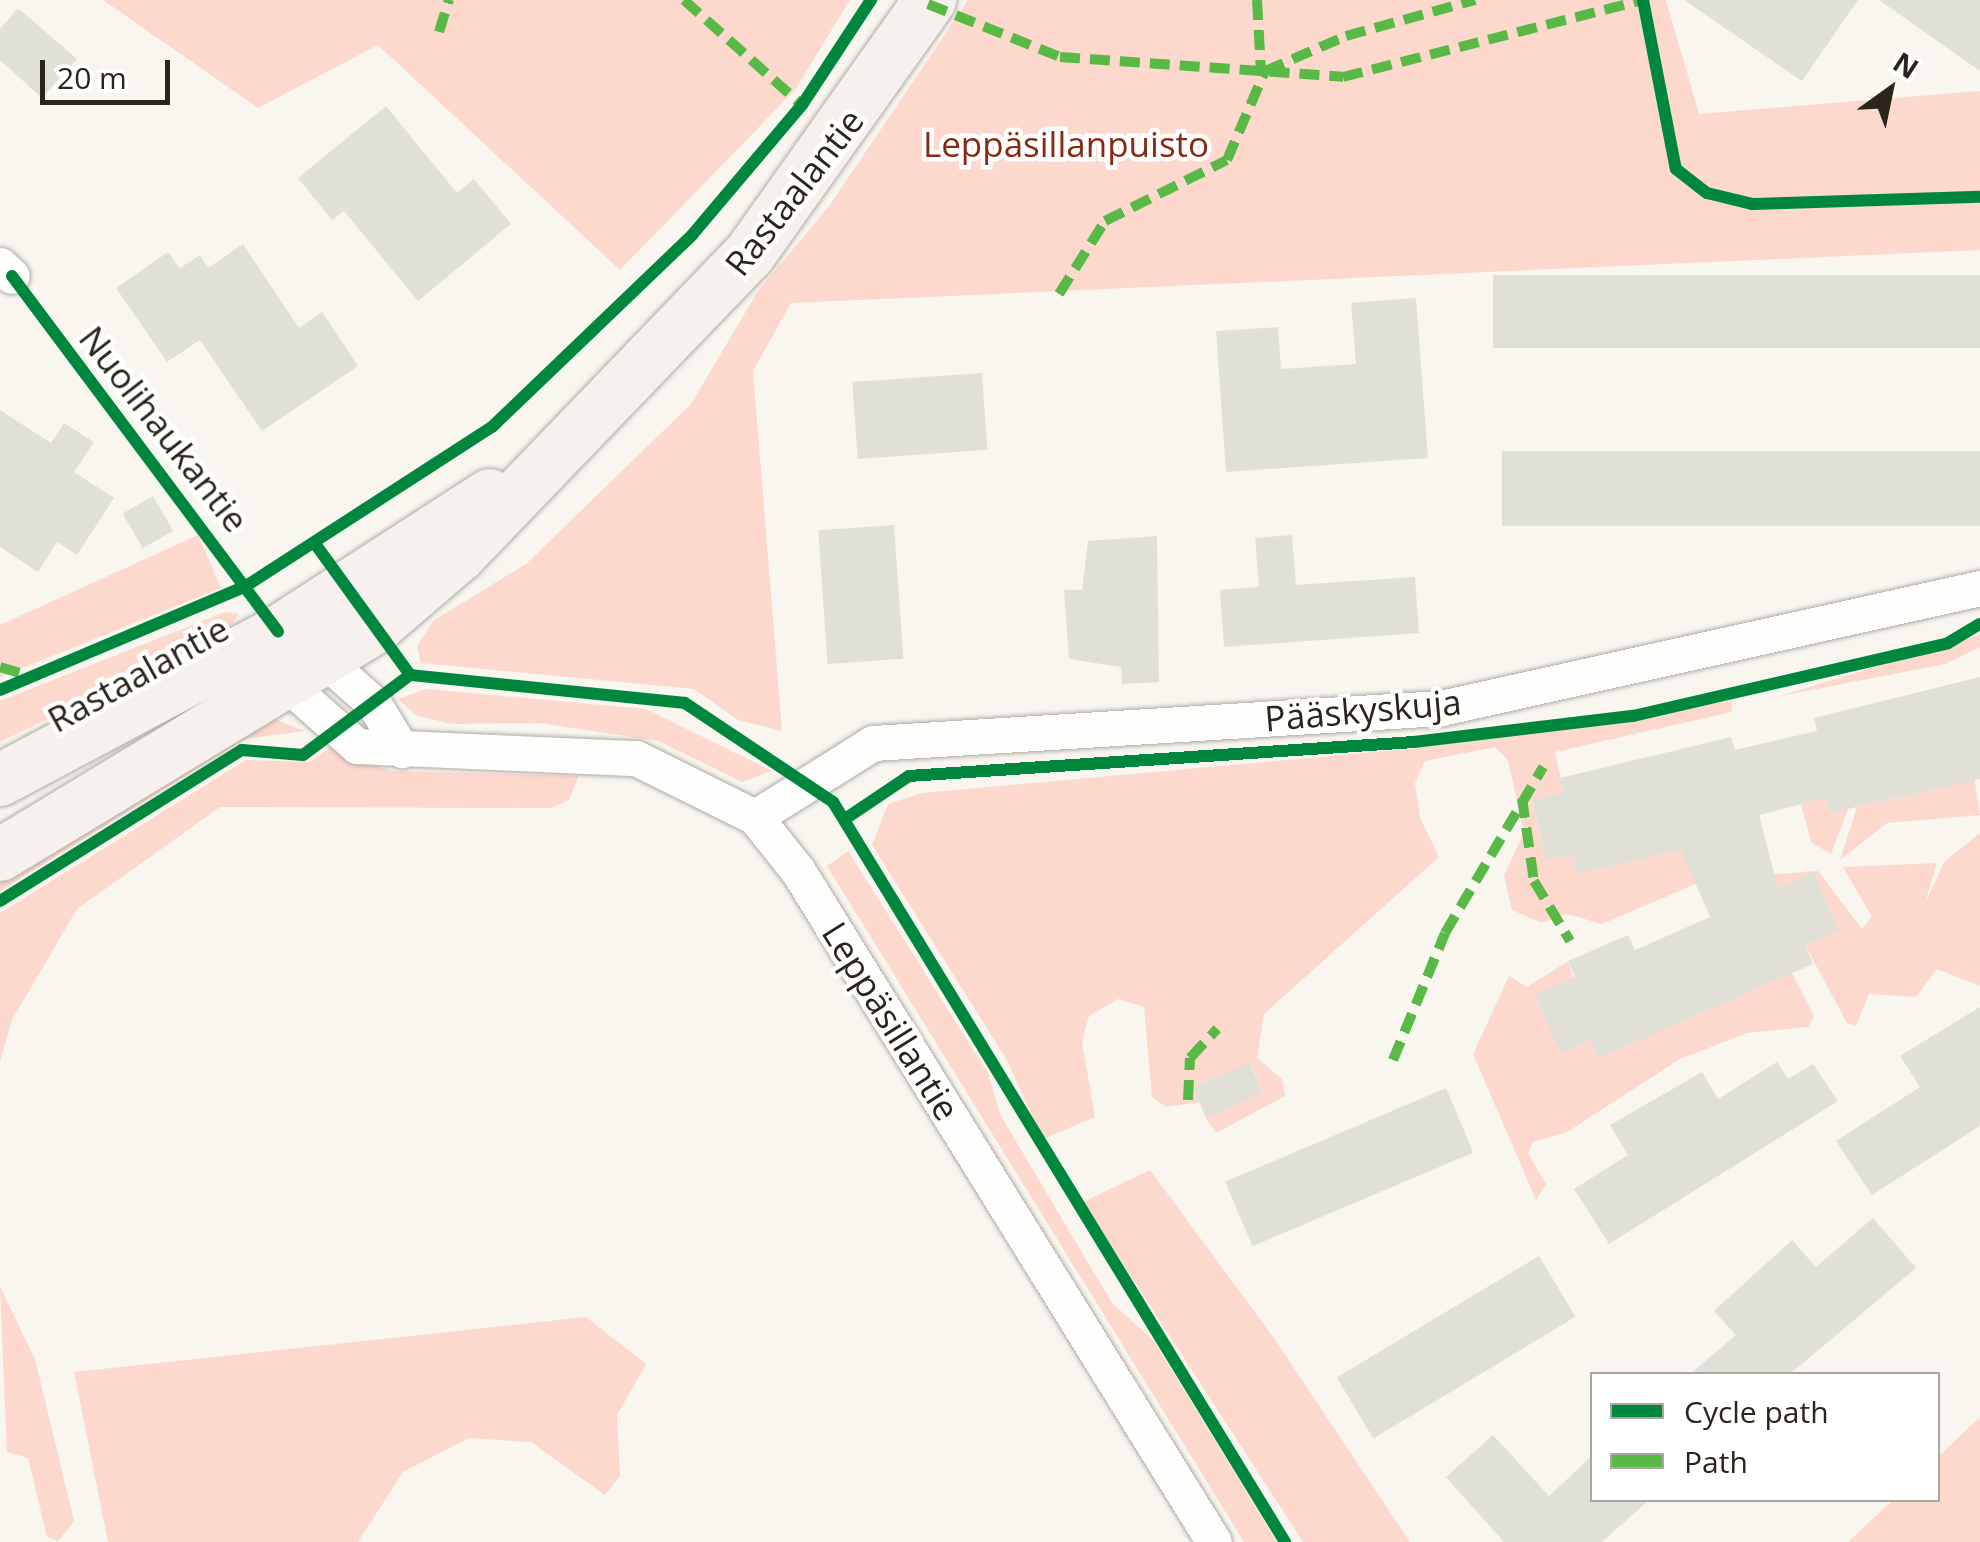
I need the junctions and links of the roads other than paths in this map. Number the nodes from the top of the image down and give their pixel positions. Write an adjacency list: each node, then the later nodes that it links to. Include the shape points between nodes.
1 (930, 0): 2 (main road, Rastaalantie, via 749,255)
2 (556, 455): 4 (main road, Rastaalantie); 5 (main road, Rastaalantie, via 400,609)
3 (1980, 588): 8 (street, Pääskyskuja, via 1441,708 873,743)
4 (278, 632): 5 (street); 7 (main road, Rastaalantie)
5 (308, 670): 6 (street); 6 (street, via 346,740); 9 (main road, Rastaalantie)
6 (402, 750): 8 (street, via 636,758)
7 (0, 780)
8 (756, 817): 10 (street, Leppäsillantie)
9 (0, 855)
10 (1214, 1542)

